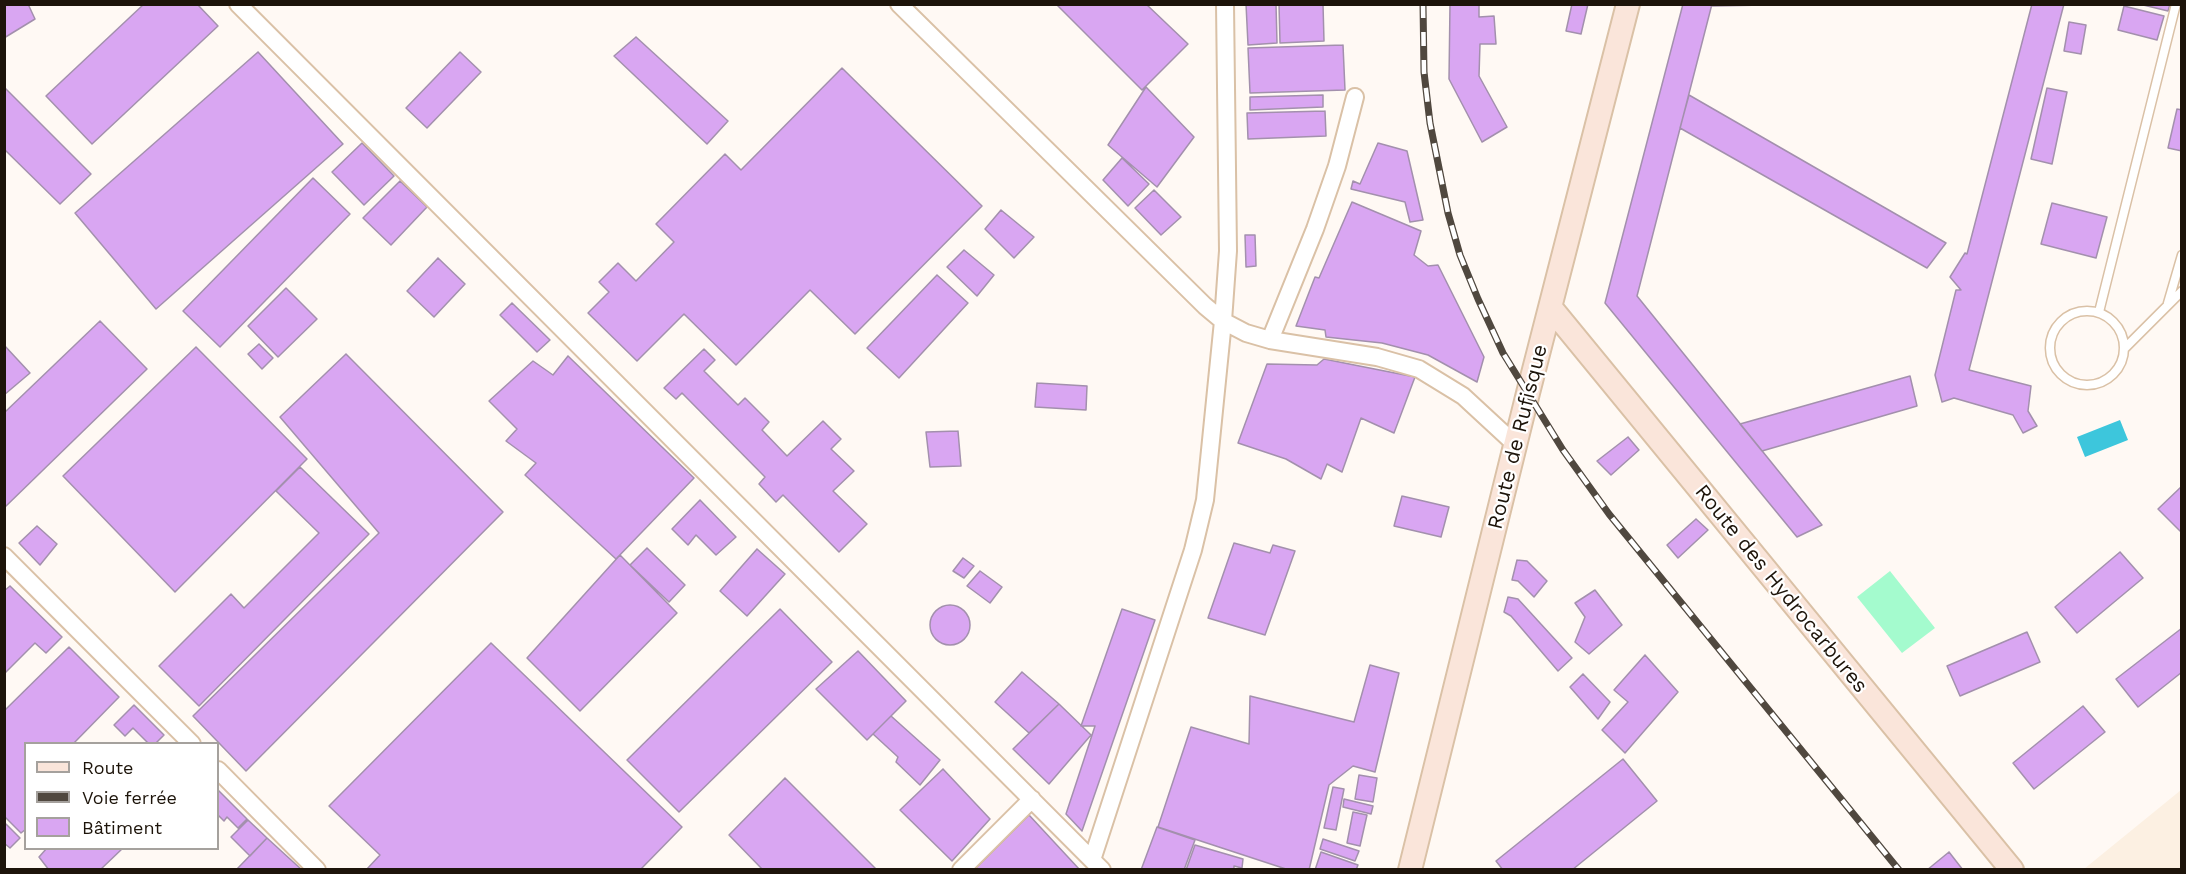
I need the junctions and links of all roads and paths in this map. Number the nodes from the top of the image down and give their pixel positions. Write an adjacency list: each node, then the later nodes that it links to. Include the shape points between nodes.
1 (238, 4): 19 (street)
2 (1225, 4): 12 (street, via 1227,251)
3 (1628, 4): 10 (main road, Route de Rufisque)
4 (2176, 4): 11 (lane)
5 (909, 8): 12 (street)
6 (1355, 97): 13 (street, via 1315,229)
7 (2181, 255): 9 (lane)
8 (2181, 291): 9 (lane)
9 (2168, 304): 14 (lane)
10 (1551, 308): 15 (main road, Route de Rufisque); 24 (main road, Route des Hydrocarbures)
11 (2099, 312): 14 (lane, via 2117,325); 14 (lane, via 2085,311 2060,321 2049,346 2055,368 2072,383 2085,386 2104,382 2121,364)
12 (1223, 321): 13 (street); 20 (street, via 1205,500)
13 (1270, 340): 15 (street, via 1377,357 1419,369 1463,396)
14 (2124, 349)
15 (1516, 445): 23 (main road, Route de Rufisque)
16 (4, 556): 17 (street)
17 (190, 742)
18 (219, 771): 21 (street)
19 (1032, 799): 20 (street); 22 (street)
20 (1097, 865)
21 (317, 870)
22 (961, 870)
23 (1410, 870)
24 (2012, 870)

